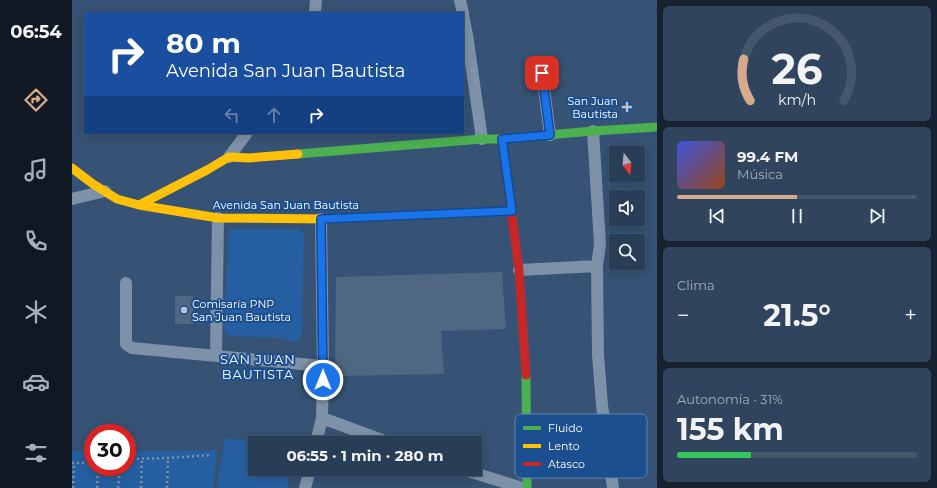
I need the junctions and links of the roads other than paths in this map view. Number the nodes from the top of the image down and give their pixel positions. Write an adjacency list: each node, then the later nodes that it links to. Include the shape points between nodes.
1 (316, 0): 3 (street)
2 (460, 0): 4 (street)
3 (315, 12)
4 (463, 12)
5 (464, 26): 6 (street)
6 (466, 51): 12 (street)
7 (542, 73): 11 (street)
8 (657, 127): 9 (main road)
9 (592, 131): 11 (main road); 22 (street, via 600,244)
10 (246, 134): 14 (street)
11 (550, 135): 13 (main road)
12 (482, 139): 13 (main road); 14 (main road, via 249,158)
13 (502, 139): 19 (main road)
14 (229, 157): 18 (main road)
15 (72, 168): 16 (main road, Avenida San Juan Bautista)
16 (105, 191): 17 (street); 18 (main road, Avenida San Juan Bautista, via 117,199)
17 (72, 200)
18 (139, 205): 20 (main road, Avenida San Juan Bautista)
19 (512, 211): 21 (main road, Avenida San Juan Bautista); 23 (main road)
20 (218, 218): 21 (main road, Avenida San Juan Bautista); 25 (street)
21 (321, 219): 26 (street)
22 (597, 266): 23 (street); 28 (street, via 598,355)
23 (519, 270): 27 (main road)
24 (126, 283): 25 (street, via 126,344 132,348)
25 (216, 356): 26 (street)
26 (323, 366): 29 (street)
27 (526, 414)
28 (603, 414)
29 (322, 418): 30 (street); 31 (street)
30 (318, 436)
31 (371, 436)
32 (482, 475): 37 (street)
33 (308, 476): 36 (street)
34 (527, 478): 38 (main road)
35 (611, 478): 39 (street)
36 (305, 488)
37 (522, 488)
38 (527, 488)
39 (612, 488)

